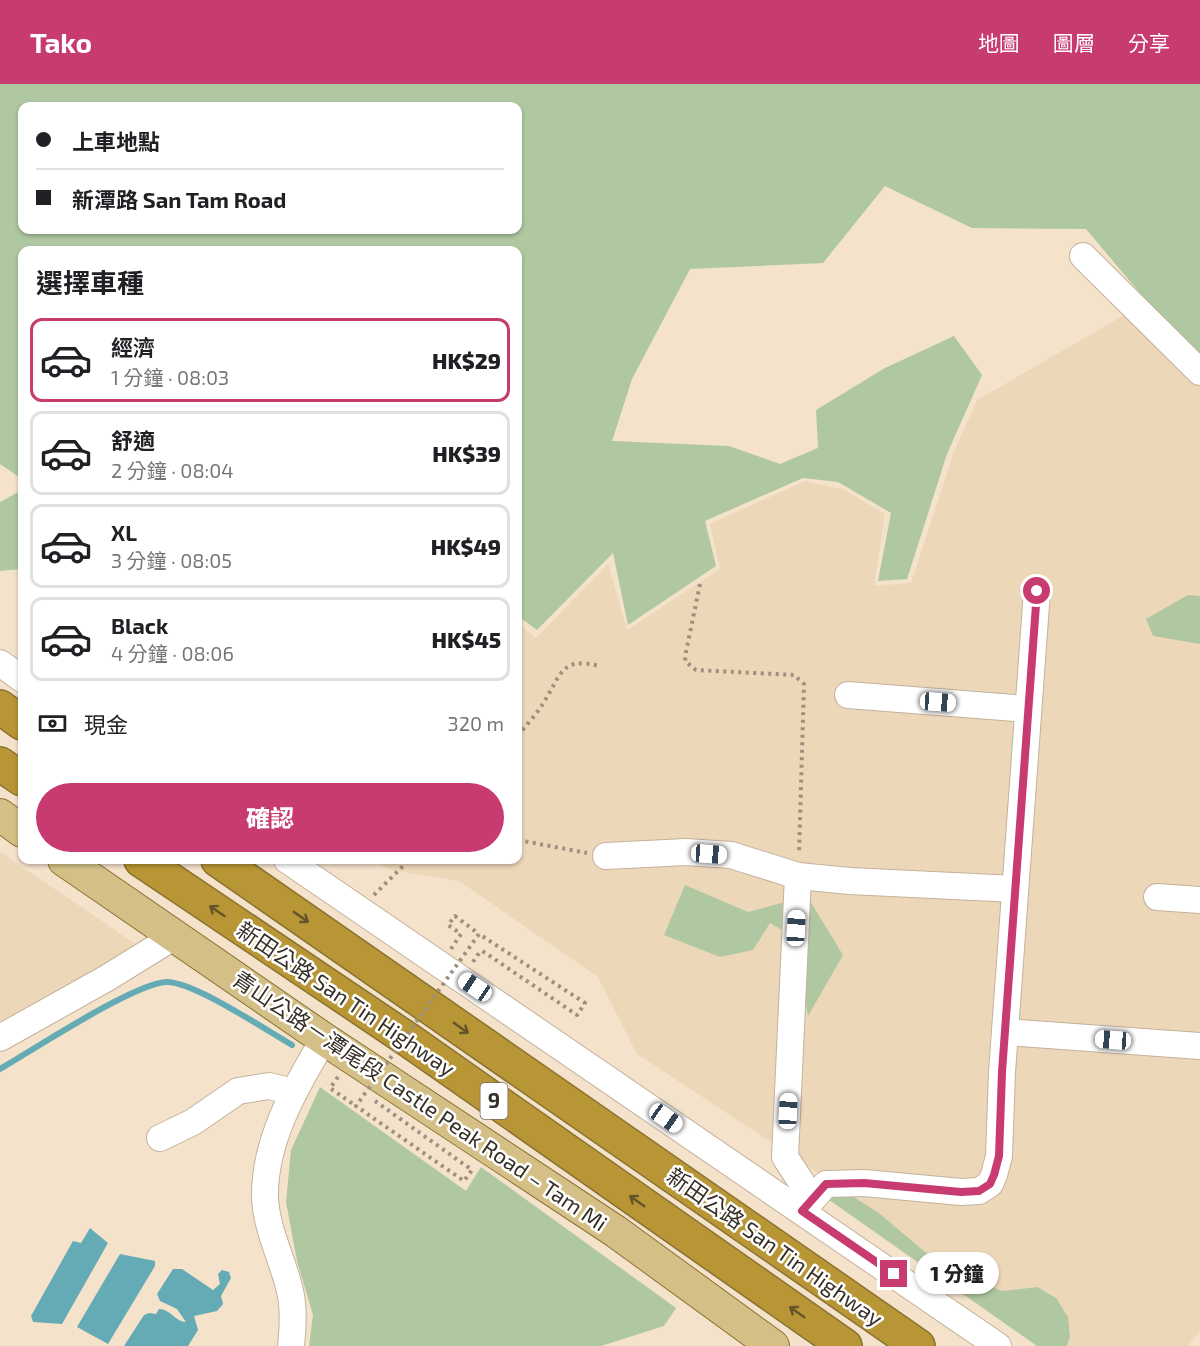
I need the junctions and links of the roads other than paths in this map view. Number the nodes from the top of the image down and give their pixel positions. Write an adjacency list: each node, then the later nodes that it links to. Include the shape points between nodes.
1 (1083, 256): 2 (street)
2 (1200, 372)
3 (1037, 591): 8 (street)
4 (0, 663): 5 (street)
5 (18, 676)
6 (848, 695): 8 (street)
7 (0, 707): 9 (highway)
8 (1028, 709): 20 (street)
9 (18, 720)
10 (0, 764): 11 (highway)
11 (18, 776)
12 (0, 815): 13 (main road)
13 (18, 828)
14 (606, 856): 19 (street, via 686,852 731,855)
15 (70, 864): 23 (main road, 青山公路－潭尾段 Castle Peak Road – Tam Mi)
16 (147, 864): 33 (highway, 新田公路 San Tin Highway / 9, one-way to 16, via 410,1041)
17 (224, 864): 34 (highway, 新田公路 San Tin Highway / 9, one-way to 34)
18 (293, 864): 30 (street)
19 (798, 876): 20 (street); 30 (street, via 785,1157)
20 (1015, 889): 24 (street)
21 (1157, 897): 22 (street)
22 (1200, 900)
23 (175, 936): 25 (street); 26 (main road, 青山公路－潭尾段 Castle Peak Road – Tam Mi)
24 (1005, 1032): 27 (street); 30 (street, via 999,1156 990,1184 979,1191 961,1192 864,1183 826,1184)
25 (0, 1038)
26 (324, 1039): 28 (street); 32 (main road, 青山公路－潭尾段 Castle Peak Road – Tam Mi, via 615,1231)
27 (1200, 1046)
28 (294, 1092): 29 (street, via 269,1086 238,1091 193,1122); 31 (street, via 270,1160 265,1198 291,1292)
29 (160, 1138)
30 (806, 1204): 35 (street)
31 (291, 1346)
32 (773, 1346)
33 (845, 1346)
34 (918, 1346)
35 (998, 1346)

